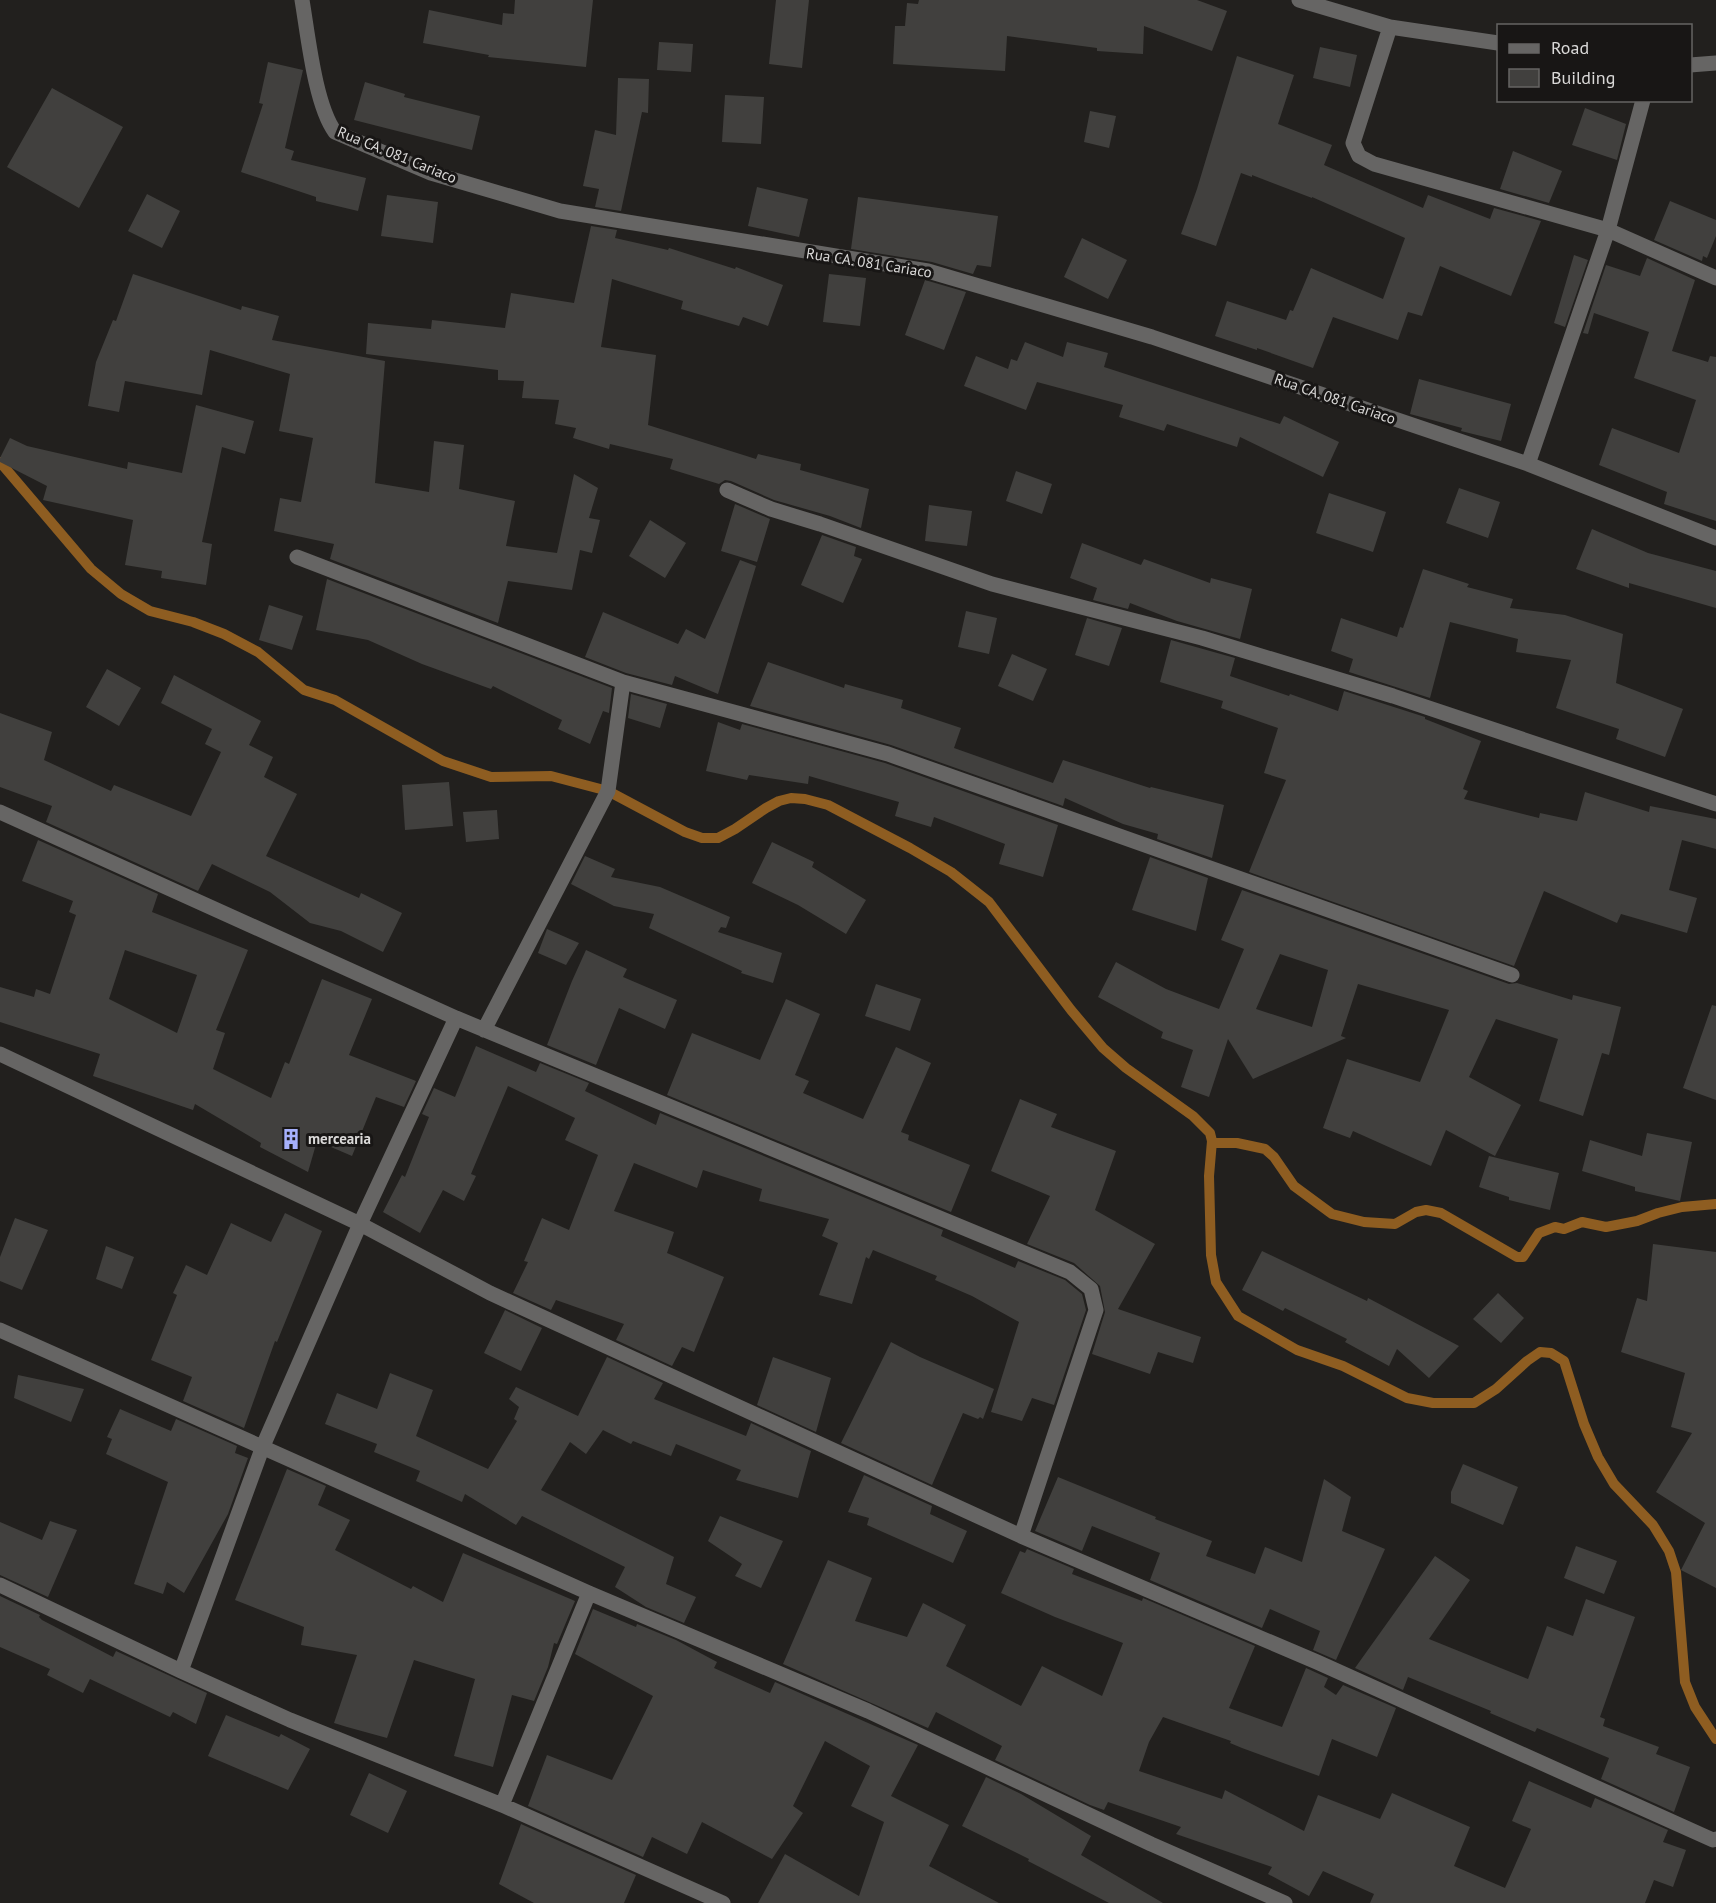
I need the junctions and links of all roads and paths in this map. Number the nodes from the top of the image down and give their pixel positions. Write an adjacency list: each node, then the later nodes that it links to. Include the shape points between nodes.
1 (302, 0): 10 (street, Rua CA. 081 Cariaco, via 327,122 335,132 431,172 560,211 928,271 1152,337)
2 (1299, 0): 3 (street)
3 (1390, 27): 4 (street); 8 (street, via 1353,143 1359,156 1374,164)
4 (1497, 43)
5 (1716, 63): 6 (street)
6 (1692, 65)
7 (1642, 102): 8 (street)
8 (1608, 231): 9 (street); 10 (street)
9 (1716, 278)
10 (1528, 464): 12 (street, Rua CA. 081 Cariaco)
11 (727, 490): 15 (street, via 771,509 992,584 1202,638 1393,696)
12 (1716, 538)
13 (297, 556): 14 (street)
14 (623, 682): 17 (street, via 888,754); 19 (street, via 609,791)
15 (1716, 804)
16 (0, 812): 18 (street)
17 (1512, 975)
18 (456, 1018): 19 (street); 21 (street)
19 (484, 1030): 24 (street, via 1070,1272 1091,1289 1096,1311)
20 (0, 1054): 21 (street)
21 (360, 1224): 23 (street); 24 (street, via 490,1293)
22 (0, 1330): 23 (street)
23 (263, 1446): 26 (street); 27 (street)
24 (1021, 1536): 29 (street)
25 (0, 1585): 27 (street)
26 (589, 1593): 28 (street); 31 (street, via 868,1711 1151,1845)
27 (181, 1671): 28 (street, via 290,1720)
28 (502, 1805): 30 (street)
29 (1715, 1839)
30 (723, 1903)
31 (1286, 1903)

